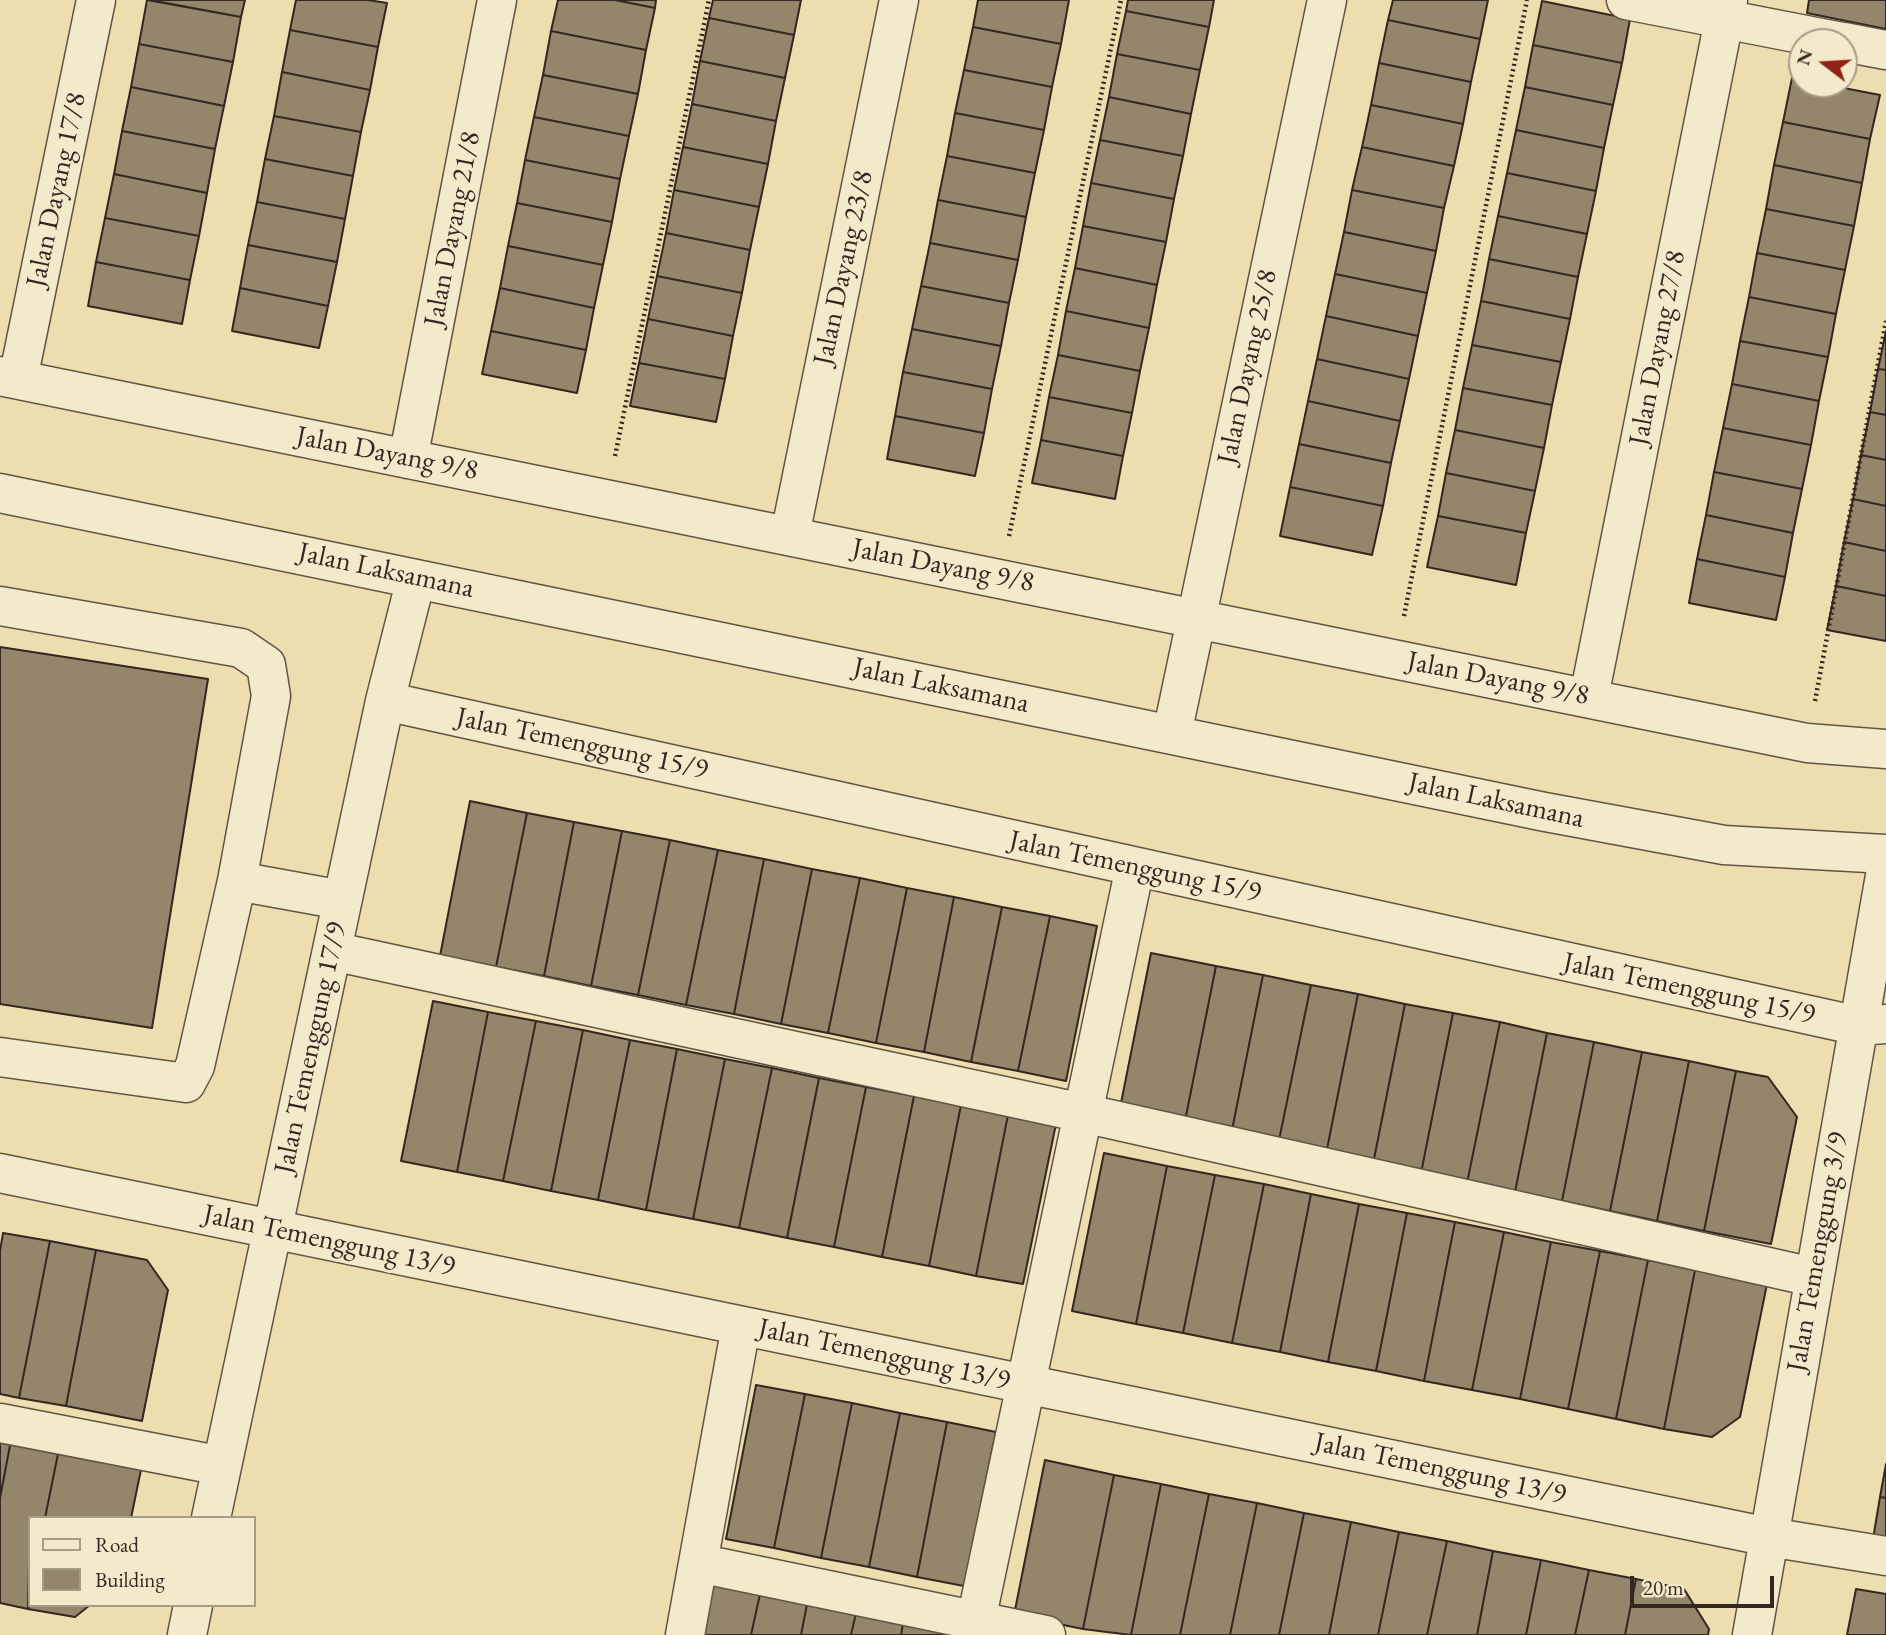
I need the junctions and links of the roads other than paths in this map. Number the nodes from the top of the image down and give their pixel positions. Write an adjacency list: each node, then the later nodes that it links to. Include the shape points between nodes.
1 (96, 0): 10 (street, Jalan Dayang 17/8)
2 (497, 0): 11 (street, Jalan Dayang 21/8)
3 (899, 0): 13 (street, Jalan Dayang 23/8)
4 (1327, 0): 16 (street, Jalan Dayang 25/8)
5 (1626, 0): 6 (street)
6 (1726, 10): 7 (street); 17 (street, Jalan Dayang 27/8)
7 (1792, 28)
8 (1858, 45): 9 (street)
9 (1886, 51)
10 (9, 377): 11 (street, Jalan Dayang 9/8)
11 (408, 459): 13 (street, Jalan Dayang 9/8)
12 (0, 493): 14 (street, Jalan Laksamana)
13 (790, 535): 16 (street, Jalan Dayang 9/8)
14 (416, 579): 18 (street, Jalan Temenggung 17/9); 19 (street, Jalan Laksamana)
15 (0, 606): 24 (street, via 241,648 266,665 271,696)
16 (1195, 617): 17 (street, Jalan Dayang 9/8); 19 (street, Jalan Dayang 25/8)
17 (1589, 697): 20 (street, Jalan Dayang 9/8, via 1807,743)
18 (385, 701): 22 (street, Jalan Temenggung 15/9); 25 (street, Jalan Temenggung 17/9)
19 (1172, 734): 21 (street, Jalan Laksamana, via 1724,845)
20 (1886, 750)
21 (1886, 854)
22 (1135, 867): 27 (street, Jalan Temenggung 15/9); 29 (street)
23 (1886, 870): 27 (street, Jalan Temenggung 3/9)
24 (237, 881): 25 (street); 28 (street, via 195,1066 186,1083)
25 (342, 900): 26 (street, Jalan Temenggung 17/9)
26 (332, 951): 29 (street); 31 (street, Jalan Temenggung 17/9)
27 (1873, 1025): 32 (street, Jalan Temenggung 3/9)
28 (0, 1057)
29 (1083, 1113): 32 (street); 34 (street)
30 (0, 1173): 31 (street, Jalan Temenggung 13/9)
31 (273, 1229): 33 (street, Jalan Temenggung 13/9); 36 (street, Jalan Temenggung 17/9)
32 (1812, 1277): 38 (street, Jalan Temenggung 3/9)
33 (741, 1326): 34 (street, Jalan Temenggung 13/9); 40 (street)
34 (1025, 1384): 38 (street, Jalan Temenggung 13/9); 42 (street)
35 (0, 1423): 36 (street)
36 (222, 1466): 37 (street, Jalan Temenggung 17/9)
37 (211, 1516)
38 (1769, 1536): 39 (street, Jalan Temenggung 13/9); 46 (street, Jalan Temenggung 3/9)
39 (1886, 1556)
40 (698, 1563): 42 (street); 44 (street)
41 (193, 1607): 43 (street)
42 (975, 1627): 45 (street)
43 (187, 1635)
44 (685, 1635)
45 (1046, 1635)
46 (1752, 1635)

